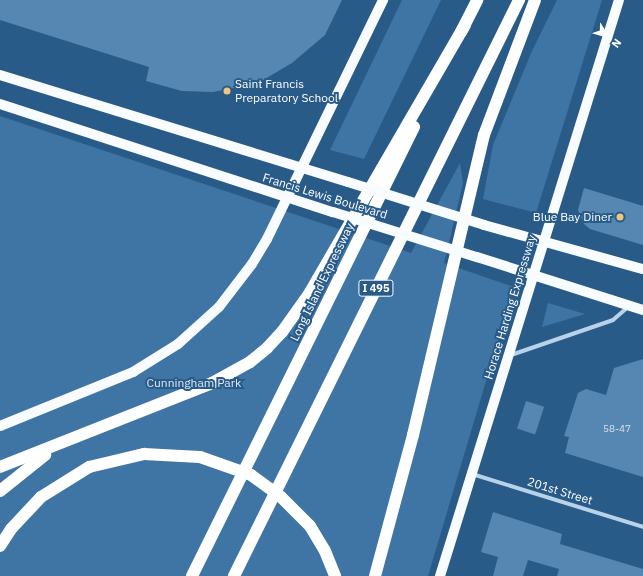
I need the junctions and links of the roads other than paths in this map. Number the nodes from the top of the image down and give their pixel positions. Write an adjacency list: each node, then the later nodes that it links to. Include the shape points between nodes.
1 (383, 0): 9 (main road)
2 (477, 0): 6 (highway, Long Island Expressway / I 495)
3 (519, 0): 25 (highway, I 495)
4 (536, 0): 27 (highway, via 484,134 413,435)
5 (619, 0): 11 (main road, Horace Harding Expressway)
6 (464, 25): 18 (highway, via 309,294 282,332 250,362 233,373); 24 (highway, Long Island Expressway / I 495)
7 (0, 75): 9 (main road, Francis Lewis Boulevard)
8 (0, 104): 10 (main road, Francis Lewis Boulevard)
9 (303, 167): 10 (main road); 11 (main road, Francis Lewis Boulevard, bridge)
10 (288, 198): 13 (main road, Francis Lewis Boulevard, bridge); 17 (main road, via 260,252 236,288 178,344 108,384)
11 (544, 243): 12 (main road, Francis Lewis Boulevard); 13 (main road, Horace Harding Expressway)
12 (643, 269)
13 (533, 276): 14 (main road, Francis Lewis Boulevard); 16 (main road, Horace Harding Expressway)
14 (630, 306): 15 (main road, Francis Lewis Boulevard); 16 (street, via 613,320)
15 (643, 310)
16 (508, 356): 20 (main road, Horace Harding Expressway)
17 (0, 426)
18 (92, 431): 19 (highway); 21 (highway, via 38,459)
19 (0, 467)
20 (472, 474): 22 (street, 201st Street); 28 (main road, Horace Harding Expressway)
21 (0, 491)
22 (643, 527)
23 (0, 546): 26 (highway, bridge, via 11,529 41,497 89,467 144,454 200,457 251,475 281,497 310,526 325,551)
24 (192, 576)
25 (234, 576)
26 (335, 576)
27 (376, 576)
28 (440, 576)

